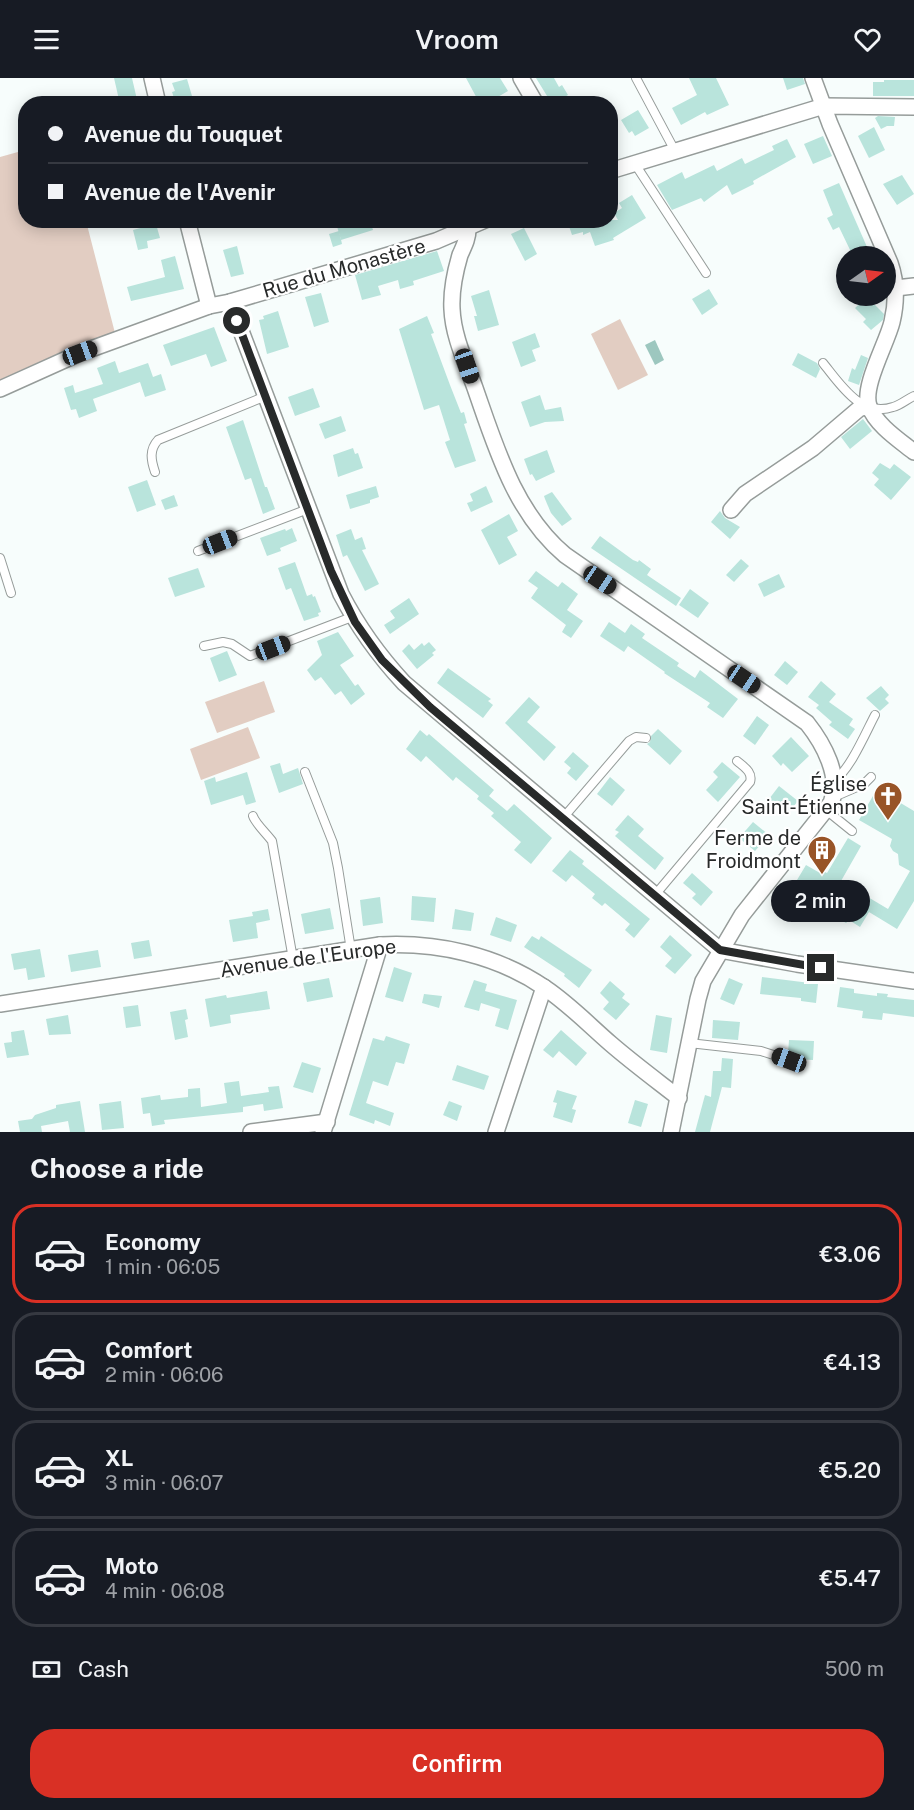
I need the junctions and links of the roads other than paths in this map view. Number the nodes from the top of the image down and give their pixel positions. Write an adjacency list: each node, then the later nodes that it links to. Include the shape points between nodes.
1 (152, 78): 5 (street)
2 (521, 78): 6 (street)
3 (636, 78): 9 (lane)
4 (813, 78): 7 (street)
5 (156, 96)
6 (531, 96)
7 (824, 106): 8 (street); 9 (street); 14 (street)
8 (914, 107)
9 (675, 152): 10 (street)
10 (635, 164): 11 (street); 15 (lane)
11 (618, 169)
12 (189, 228): 19 (street)
13 (468, 229): 18 (street, Rue du Monastère); 40 (street, via 452,296 454,325 499,454 531,519 565,555 807,723 825,750)
14 (883, 246)
15 (706, 273)
16 (914, 286): 17 (street)
17 (896, 288)
18 (230, 302): 19 (street, Rue du Monastère); 23 (street)
19 (209, 306): 22 (street, Rue du Monastère, via 80,353)
20 (896, 306): 25 (street, via 869,387)
21 (823, 363): 25 (lane, via 858,403)
22 (0, 389)
23 (266, 396): 27 (lane, via 158,440 152,449); 28 (street)
24 (914, 396): 25 (lane, via 891,408)
25 (869, 407): 26 (street); 29 (street, via 860,408 813,448 745,494)
26 (914, 452)
27 (155, 472)
28 (308, 509): 30 (lane); 33 (street)
29 (731, 510)
30 (198, 550)
31 (0, 558): 32 (lane)
32 (11, 593)
33 (352, 617): 34 (lane, via 250,656 223,642); 42 (street, via 382,660 404,683)
34 (204, 646)
35 (875, 716): 40 (lane)
36 (646, 738): 42 (lane, via 629,741)
37 (737, 762): 44 (lane, via 749,772 750,782)
38 (304, 772): 46 (lane, via 333,843)
39 (871, 777): 40 (lane, via 864,784)
40 (831, 794): 43 (lane); 47 (street)
41 (253, 816): 48 (lane, via 272,841)
42 (562, 818): 44 (street)
43 (852, 831)
44 (655, 895): 47 (street)
45 (380, 945): 46 (street, Avenue de l'Europe); 50 (street, Avenue de l'Europe, via 439,948 478,956 513,969); 55 (street)
46 (351, 950): 48 (street, Avenue de l'Europe)
47 (720, 950): 49 (street); 52 (street, via 703,981)
48 (293, 959): 51 (street, Avenue de l'Europe)
49 (914, 981)
50 (544, 987): 54 (street, Avenue de l'Europe); 57 (street)
51 (0, 1004)
52 (689, 1043): 53 (lane, via 762,1051); 54 (street)
53 (789, 1060)
54 (679, 1098): 58 (street)
55 (325, 1127): 56 (street)
56 (251, 1132)
57 (496, 1132)
58 (671, 1132)

